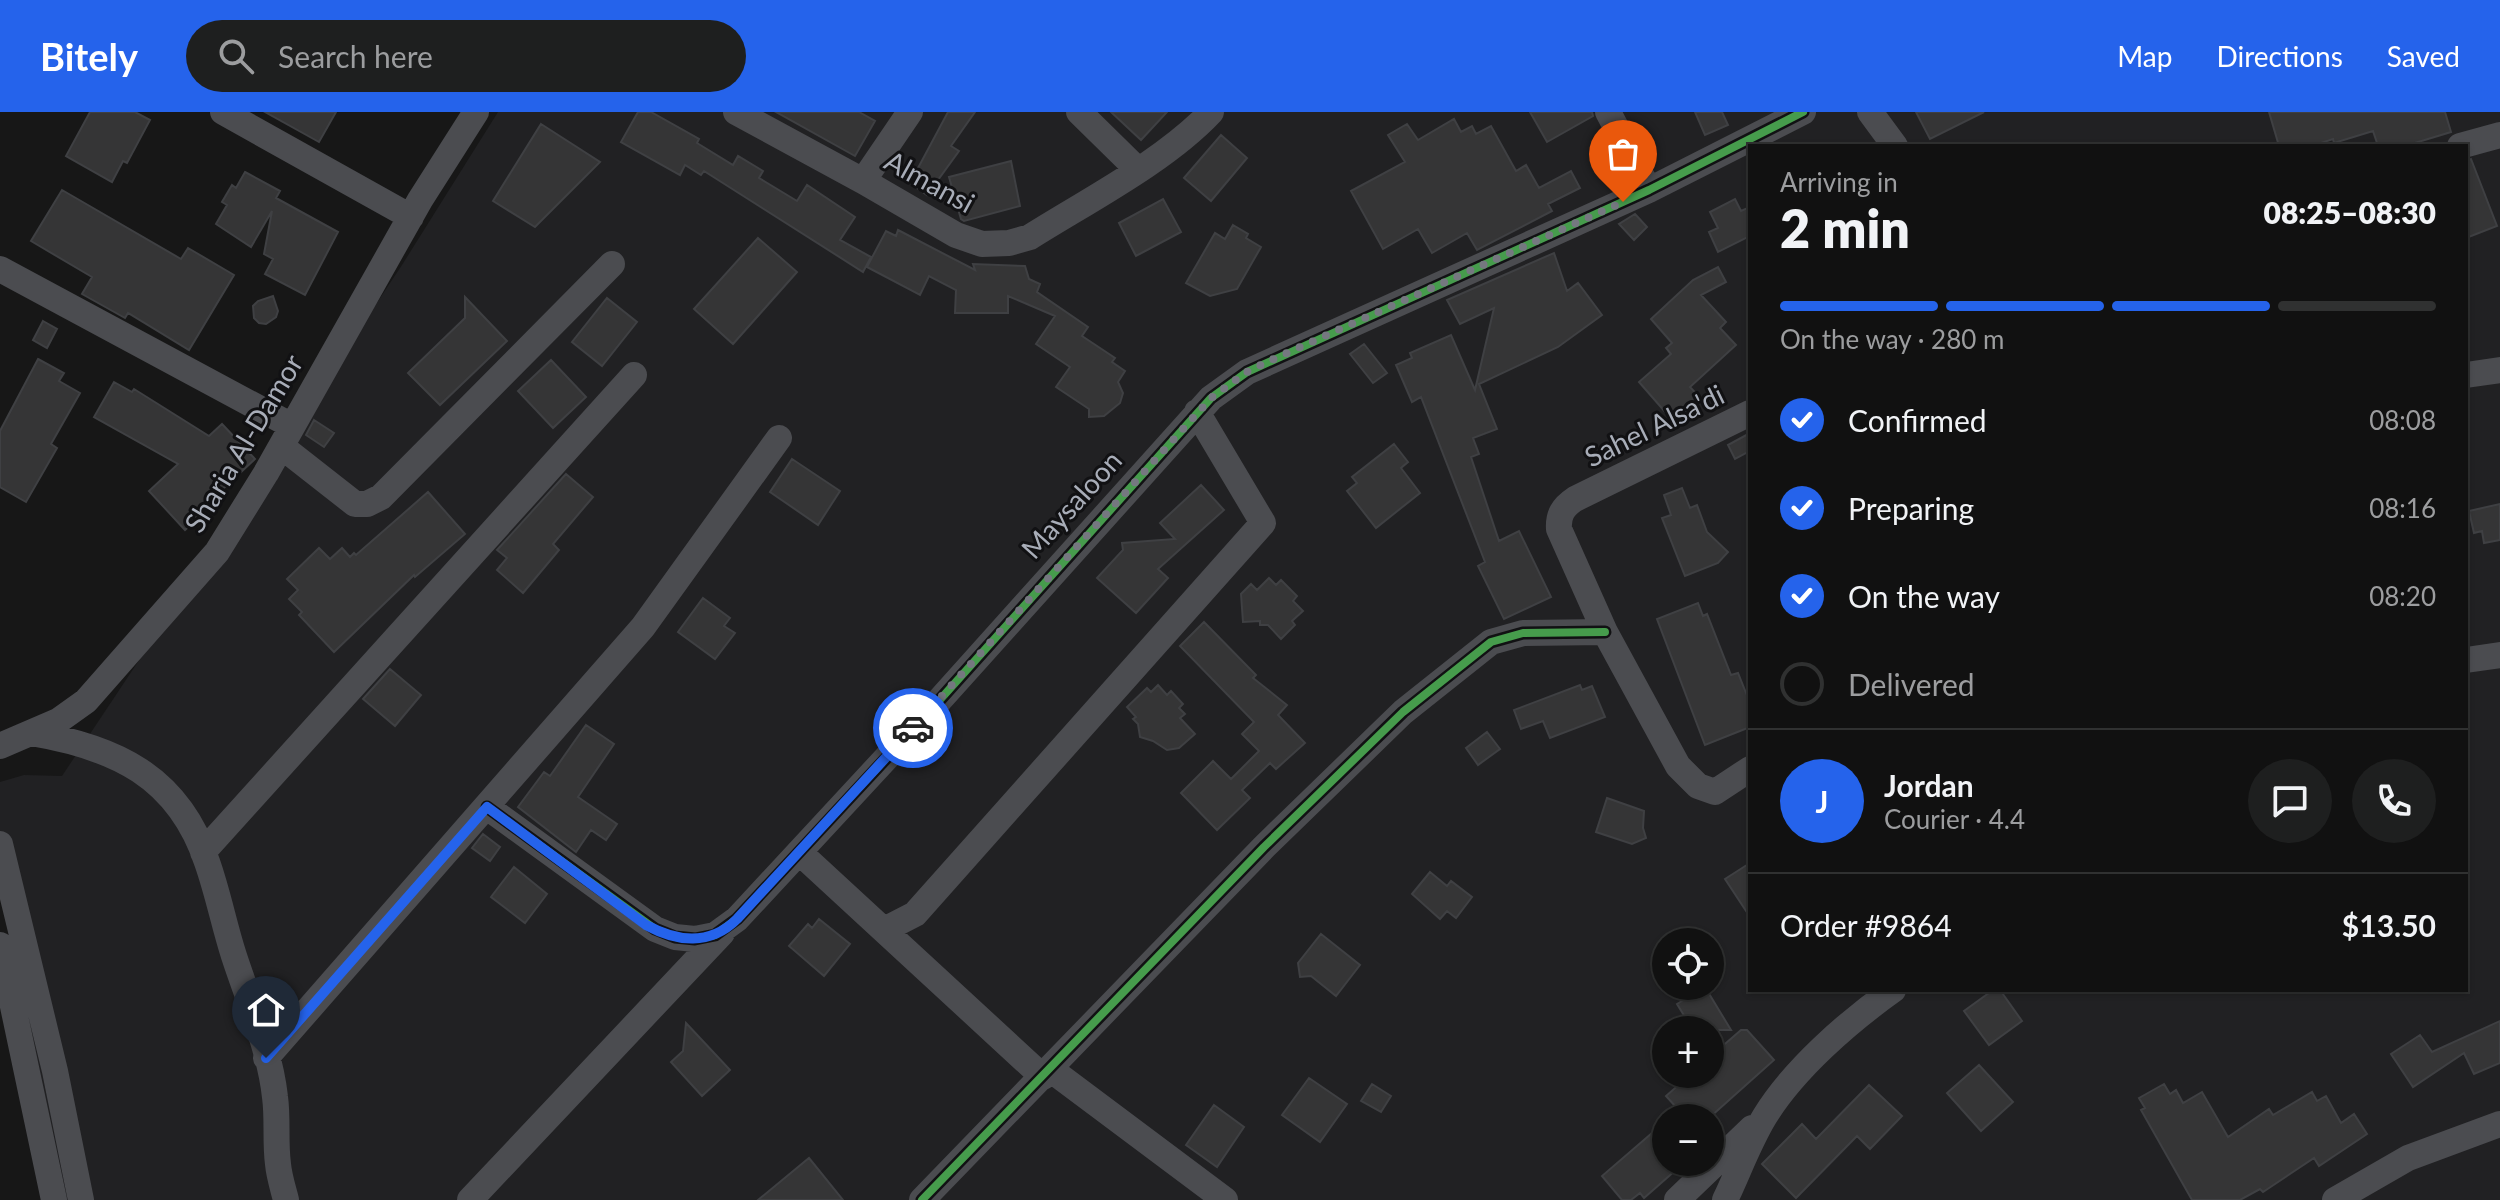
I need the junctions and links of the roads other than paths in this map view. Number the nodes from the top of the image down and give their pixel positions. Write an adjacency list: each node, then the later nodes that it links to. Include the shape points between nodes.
1 (223, 112): 16 (street)
2 (476, 112): 16 (street, Sharia Al-Damor)
3 (736, 112): 14 (street, Almansi)
4 (910, 112): 14 (street)
5 (1079, 112): 13 (street)
6 (1211, 112): 13 (street, Almansi)
7 (1608, 112): 15 (street)
8 (1870, 112): 11 (street)
9 (1785, 116): 15 (street, Maysaloon)
10 (2500, 135): 12 (street)
11 (1894, 144)
12 (2467, 144)
13 (1137, 169): 14 (street, Almansi, via 1030,237 1009,243 982,244 956,235)
14 (863, 181)
15 (1649, 190): 22 (street, Maysaloon, via 1247,372)
16 (411, 217): 24 (street, Sharia Al-Damor)
17 (612, 264): 24 (street, via 381,497 355,504)
18 (0, 269): 24 (street)
19 (2500, 370): 21 (street)
20 (634, 375): 32 (street)
21 (2468, 375)
22 (1197, 412): 33 (street, Maysaloon); 35 (street, via 1263,523 915,914)
23 (1748, 414): 26 (street, Sahel Alsa'di, via 1575,499 1562,511 1559,529)
24 (287, 436): 27 (street, Sharia Al-Damor, via 217,552 86,701)
25 (779, 438): 30 (street, via 643,627)
26 (1605, 632): 29 (street, Sahel Alsa'di, via 1688,779 1715,792); 39 (street, via 1523,633 1491,642 1403,712)
27 (28, 733): 28 (street, Sharia Al-Damor); 32 (street, via 118,756 170,796)
28 (0, 746)
29 (1748, 770)
30 (487, 807): 34 (street, via 655,929 695,939); 38 (street)
31 (0, 844): 43 (street)
32 (203, 852): 38 (street)
33 (799, 852): 34 (street, Maysaloon); 35 (street)
34 (724, 930): 45 (street, Maysaloon)
35 (884, 930): 39 (street)
36 (0, 945): 42 (street)
37 (1890, 992): 40 (street, via 1813,1057)
38 (266, 1058): 44 (street)
39 (1046, 1073): 46 (street); 47 (street)
40 (1765, 1115): 48 (street); 49 (street)
41 (2500, 1124): 50 (street, via 2408,1158)
42 (54, 1200)
43 (81, 1200)
44 (286, 1200)
45 (470, 1200)
46 (922, 1200)
47 (1225, 1200)
48 (1677, 1200)
49 (1725, 1200)
50 (2335, 1200)

